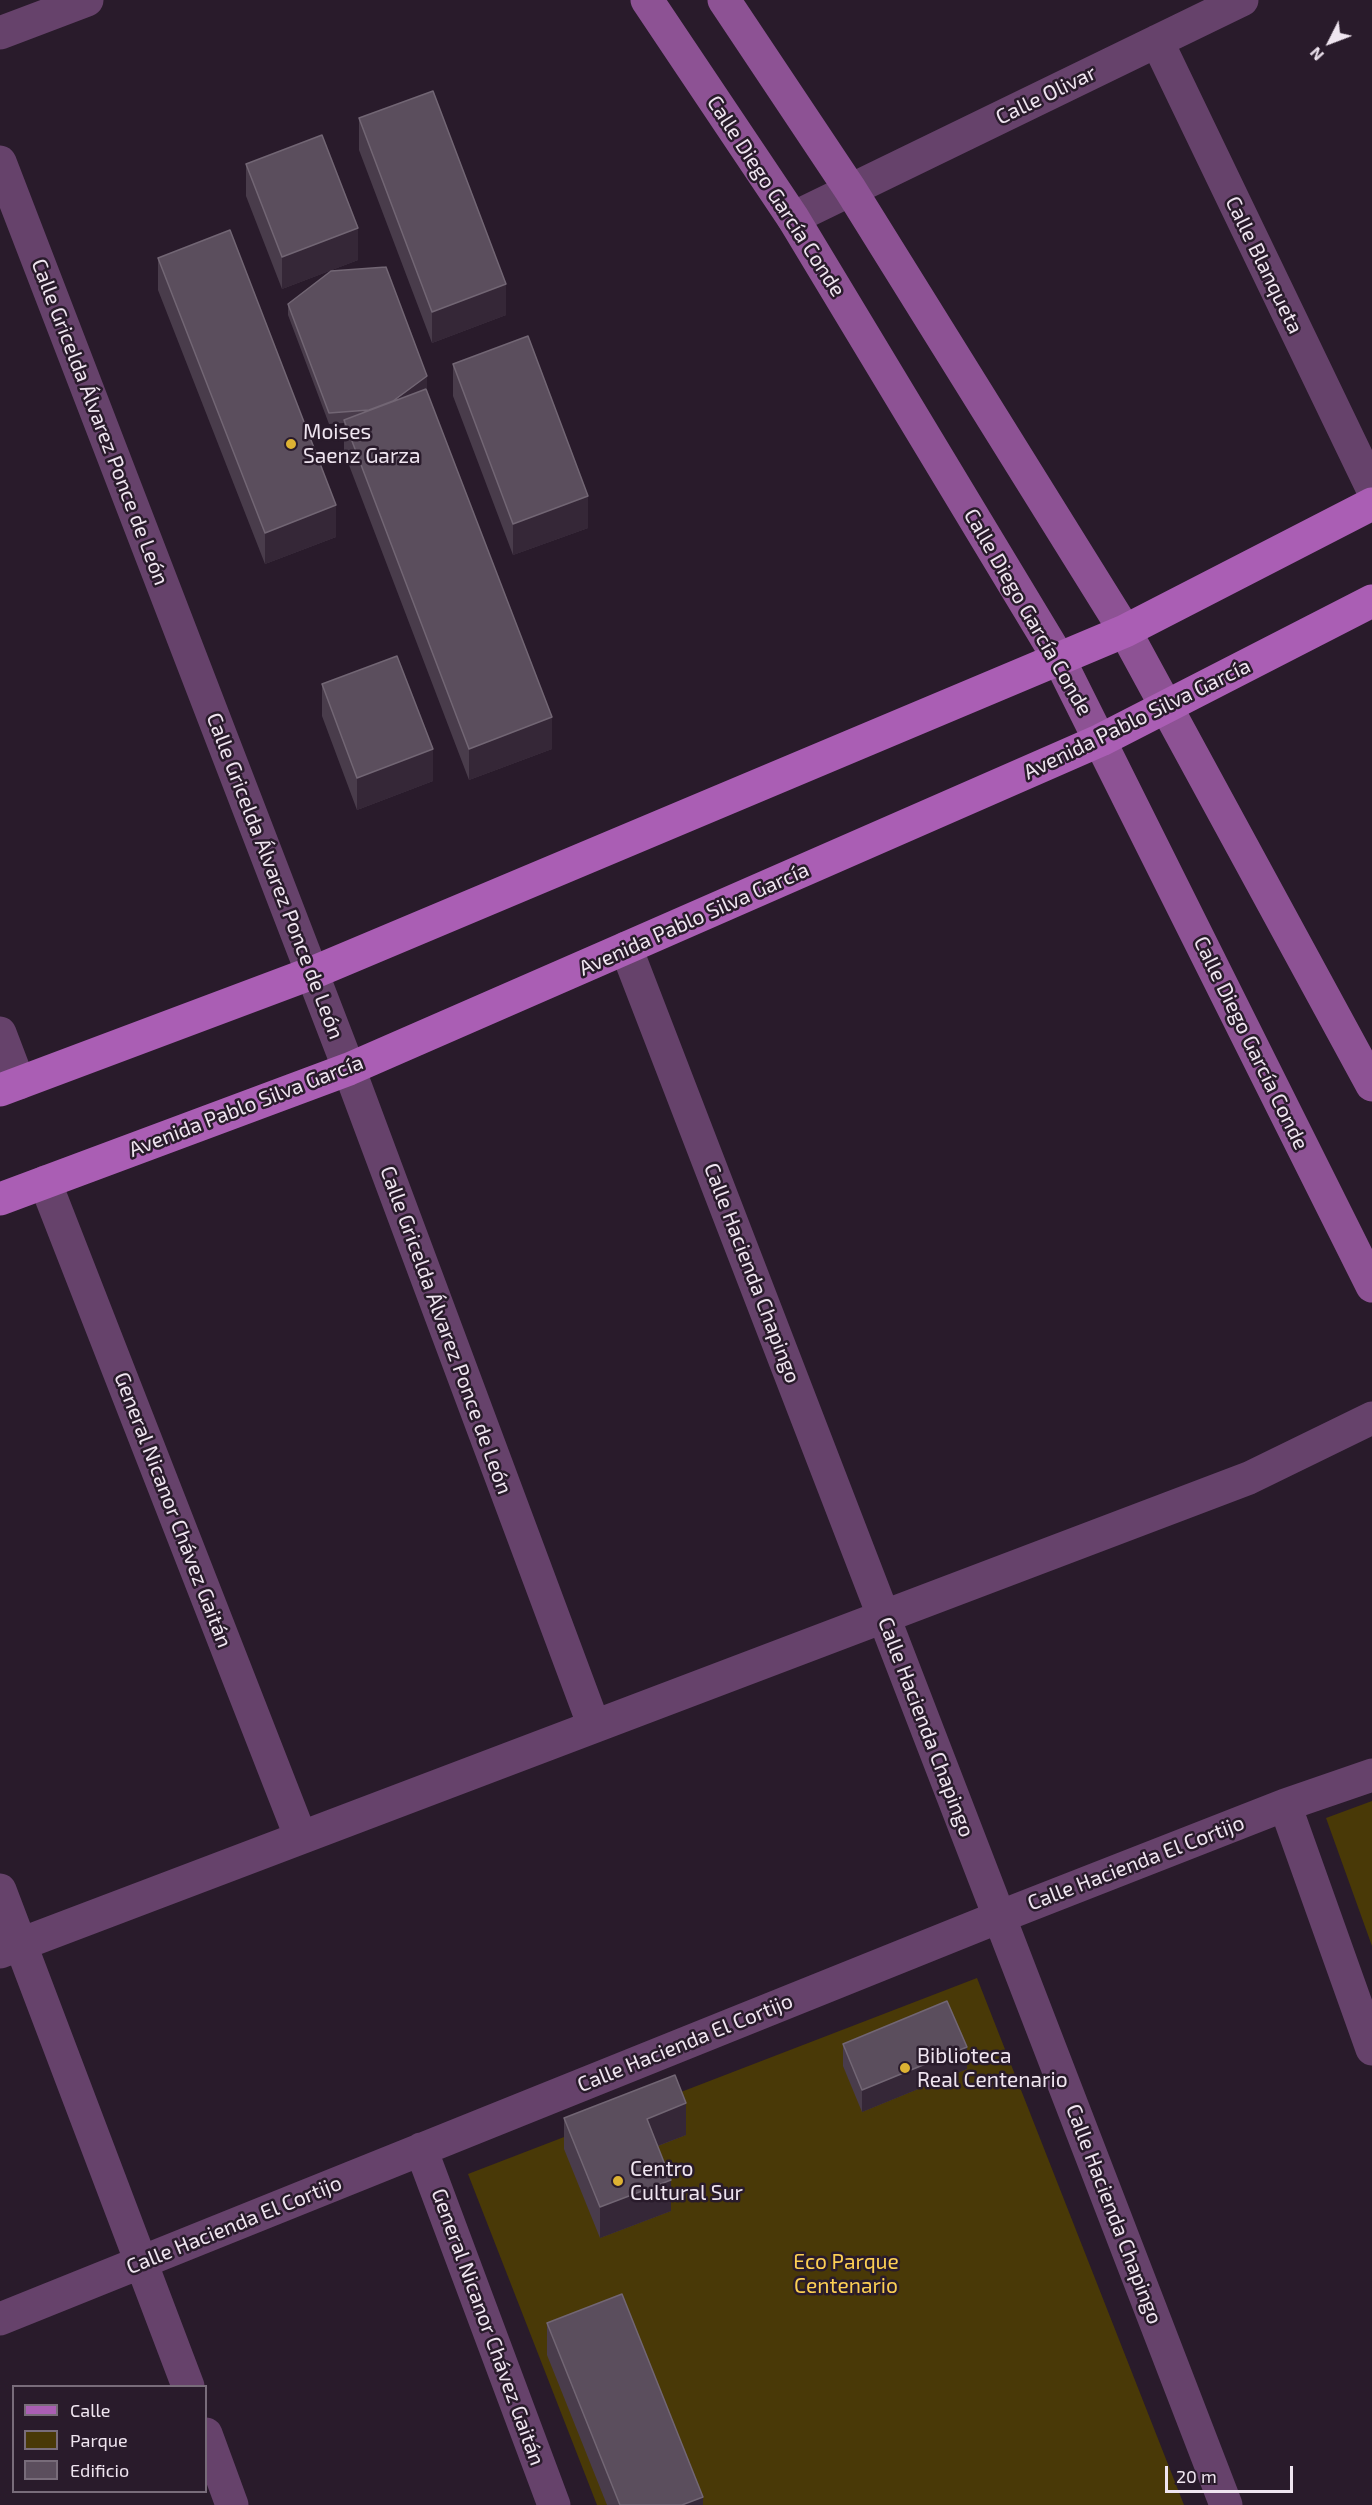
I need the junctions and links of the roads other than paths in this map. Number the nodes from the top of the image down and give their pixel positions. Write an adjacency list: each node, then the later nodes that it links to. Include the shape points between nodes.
1 (87, 0): 5 (street)
2 (647, 0): 9 (street, Calle Diego García Conde)
3 (724, 0): 8 (street)
4 (1242, 0): 6 (street, Calle Olivar)
5 (0, 33)
6 (1157, 41): 8 (street, Calle Olivar); 10 (street, Calle Blanqueta)
7 (0, 162): 18 (street, Calle Gricelda Álvarez Ponce de León)
8 (850, 189): 9 (street, Calle Olivar); 13 (street)
9 (793, 219): 14 (street, Calle Diego García Conde)
10 (1372, 488)
11 (1372, 504): 13 (main road)
12 (1372, 601): 15 (main road, Avenida Pablo Silva García)
13 (1125, 631): 14 (main road); 15 (street)
14 (1059, 658): 16 (street, Calle Diego García Conde); 18 (main road)
15 (1165, 707): 16 (main road, Avenida Pablo Silva García); 21 (street)
16 (1101, 740): 17 (main road, Avenida Pablo Silva García); 25 (street, Calle Diego García Conde)
17 (626, 948): 20 (main road, Avenida Pablo Silva García); 27 (street, Calle Hacienda Chapingo)
18 (312, 973): 20 (street, Calle Gricelda Álvarez Ponce de León); 22 (main road)
19 (0, 1033): 22 (street)
20 (349, 1069): 23 (main road, Avenida Pablo Silva García); 28 (street, Calle Gricelda Álvarez Ponce de León)
21 (1372, 1085)
22 (9, 1086)
23 (45, 1182): 24 (main road, Avenida Pablo Silva García); 31 (street, General Nicanor Chávez Gaitán)
24 (0, 1199)
25 (1372, 1286)
26 (1372, 1418): 27 (street, via 1249,1478)
27 (884, 1616): 28 (street); 33 (street, Calle Hacienda Chapingo)
28 (594, 1726): 31 (street)
29 (1372, 1775): 30 (street, Calle Hacienda El Cortijo)
30 (1285, 1805): 33 (street, Calle Hacienda El Cortijo); 35 (street)
31 (301, 1838): 34 (street)
32 (0, 1890): 34 (street)
33 (999, 1917): 36 (street, Calle Hacienda El Cortijo); 43 (street, Calle Hacienda Chapingo)
34 (10, 1948): 37 (street)
35 (1372, 2049)
36 (421, 2149): 37 (street, Calle Hacienda El Cortijo); 42 (street, General Nicanor Chávez Gaitán)
37 (140, 2262): 38 (street, Calle Hacienda El Cortijo); 39 (street)
38 (0, 2319)
39 (188, 2385)
40 (207, 2437): 41 (street)
41 (232, 2505)
42 (554, 2505)
43 (1226, 2505)

